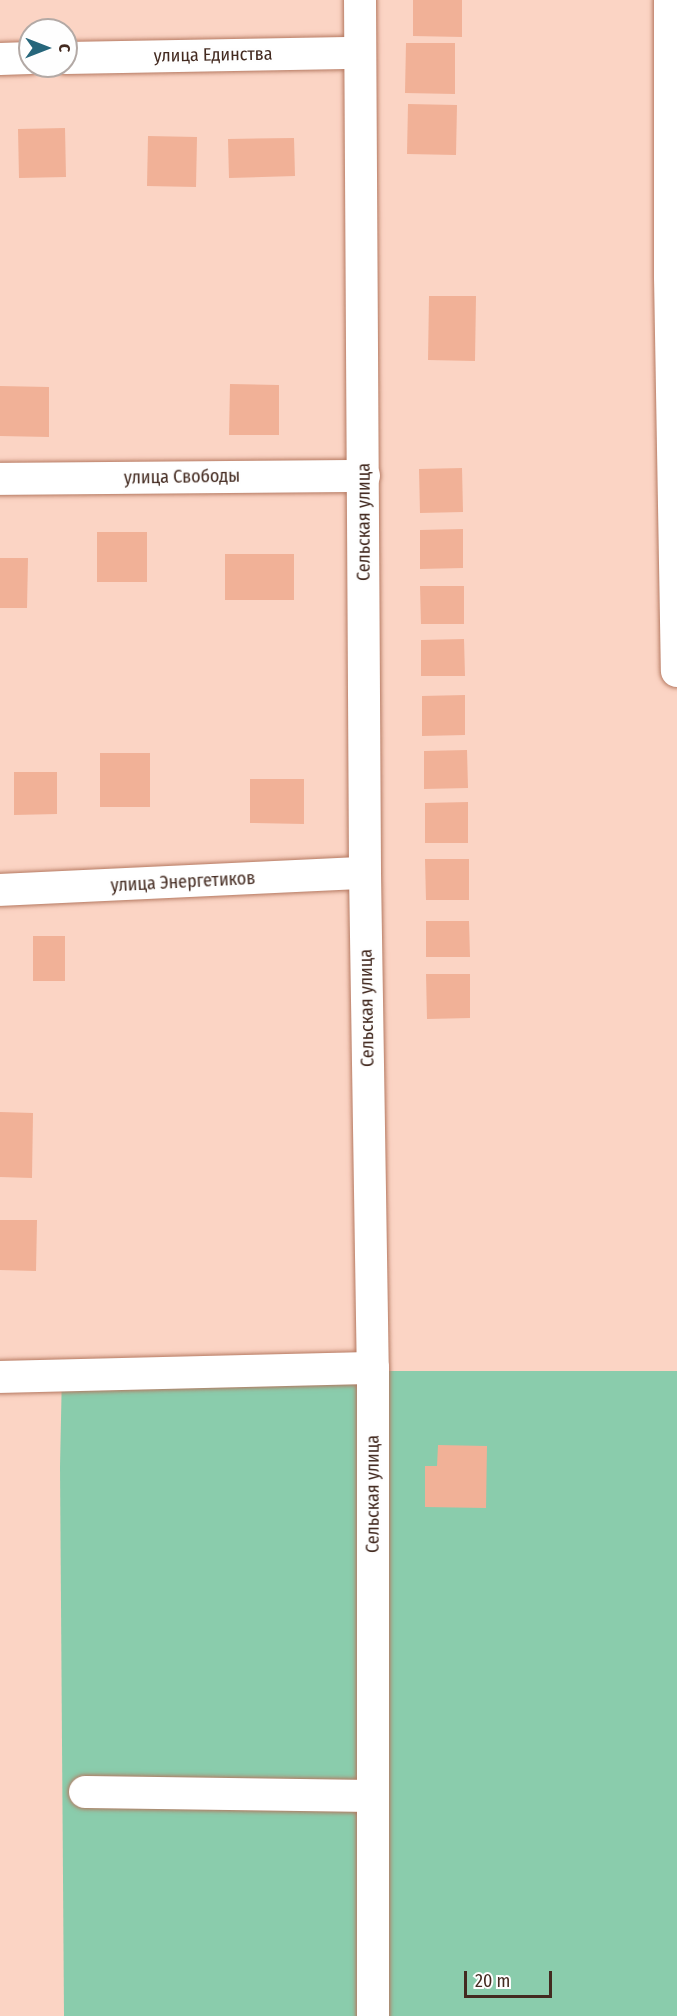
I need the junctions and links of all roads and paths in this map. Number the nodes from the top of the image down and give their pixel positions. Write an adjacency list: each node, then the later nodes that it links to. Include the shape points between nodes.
1 (360, 0): 3 (street, Сельская улица)
2 (670, 0): 7 (street)
3 (360, 53): 5 (street, улица Единства); 8 (street, Сельская улица)
4 (18, 58): 6 (street)
5 (78, 58)
6 (0, 59)
7 (674, 278): 10 (street)
8 (364, 476): 9 (street, улица Свободы); 11 (street, Сельская улица)
9 (0, 479)
10 (677, 671)
11 (365, 873): 12 (street, улица Энергетиков); 13 (street, Сельская улица)
12 (0, 890)
13 (373, 1368): 14 (street); 16 (street, Сельская улица)
14 (0, 1377)
15 (85, 1792): 16 (street)
16 (373, 1796): 17 (street, Сельская улица)
17 (373, 2016)

